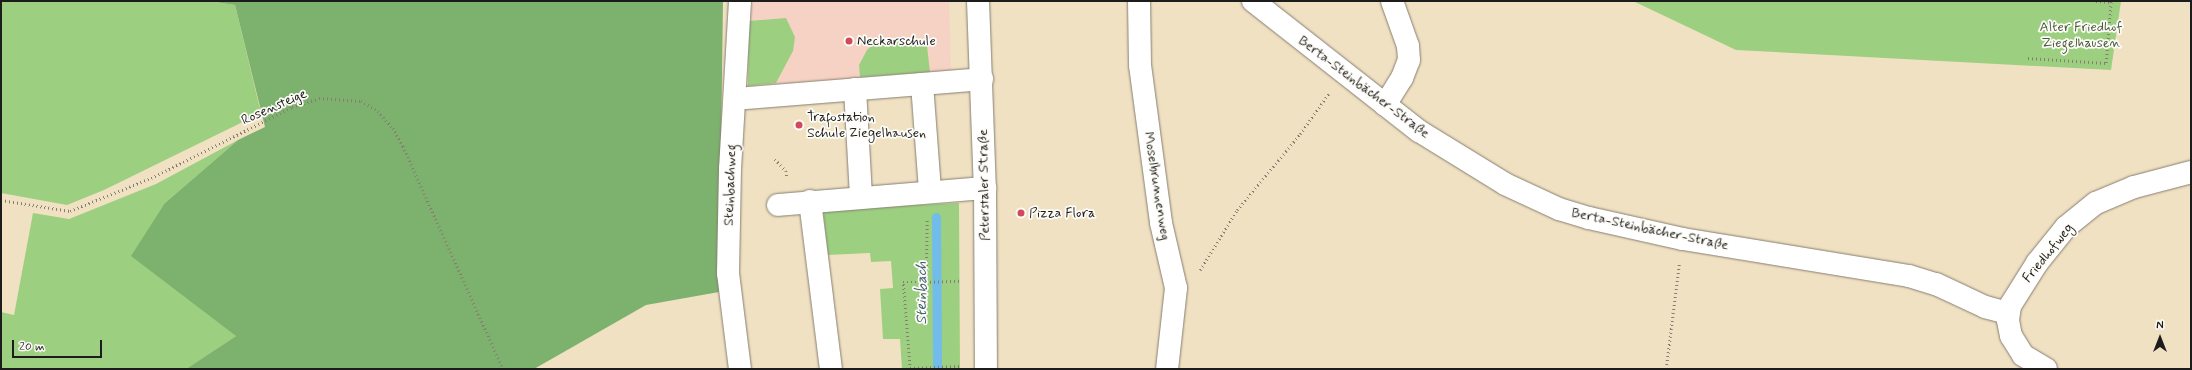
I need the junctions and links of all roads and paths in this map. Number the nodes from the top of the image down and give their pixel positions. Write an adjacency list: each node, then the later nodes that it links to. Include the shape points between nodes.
1 (740, 1): 13 (street, Steinbachweg)
2 (978, 1): 9 (street, Peterstaler Straße)
3 (1140, 1): 25 (street, Moselbrunnenweg, via 1141,73 1161,223)
4 (1253, 1): 14 (street, Berta-Steinbächer-Straße)
5 (1392, 1): 14 (street, via 1408,46 1409,60 1402,78)
6 (2096, 1): 7 (path)
7 (2111, 2): 8 (path, via 2106,62)
8 (2028, 58)
9 (982, 78): 10 (street); 16 (street, Peterstaler Straße)
10 (922, 84): 11 (street); 17 (street)
11 (855, 88): 13 (street); 18 (street)
12 (1327, 96): 25 (path, via 1237,210 1199,272 1192,280)
13 (735, 98): 30 (street, Steinbachweg, via 730,169 728,273)
14 (1385, 105): 22 (street, Berta-Steinbächer-Straße, via 1425,134 1534,198 1589,218)
15 (2191, 172): 26 (street, Friedhofweg, via 2134,187 2087,208 2044,253 2022,284)
16 (985, 188): 17 (street); 32 (street, Peterstaler Straße)
17 (930, 191): 18 (street); 24 (path, via 925,230)
18 (861, 197): 20 (street)
19 (1, 200): 29 (path, Rosensteige, via 70,210 151,178 292,106 319,98 361,101 378,111 393,128 403,146)
20 (810, 201): 21 (street); 31 (street)
21 (778, 204)
22 (1683, 239): 26 (street, Berta-Steinbächer-Straße, via 1909,276 1936,284 1985,307); 34 (path)
23 (965, 281): 24 (path)
24 (926, 282): 28 (path, via 903,282)
25 (1176, 288): 33 (street, Moselbrunnenweg)
26 (2008, 313): 35 (street, via 2009,328 2019,350 2031,362)
27 (961, 366): 28 (path)
28 (910, 368)
29 (503, 369)
30 (740, 369)
31 (831, 369)
32 (986, 369)
33 (1167, 369)
34 (1666, 369)
35 (2046, 369)

